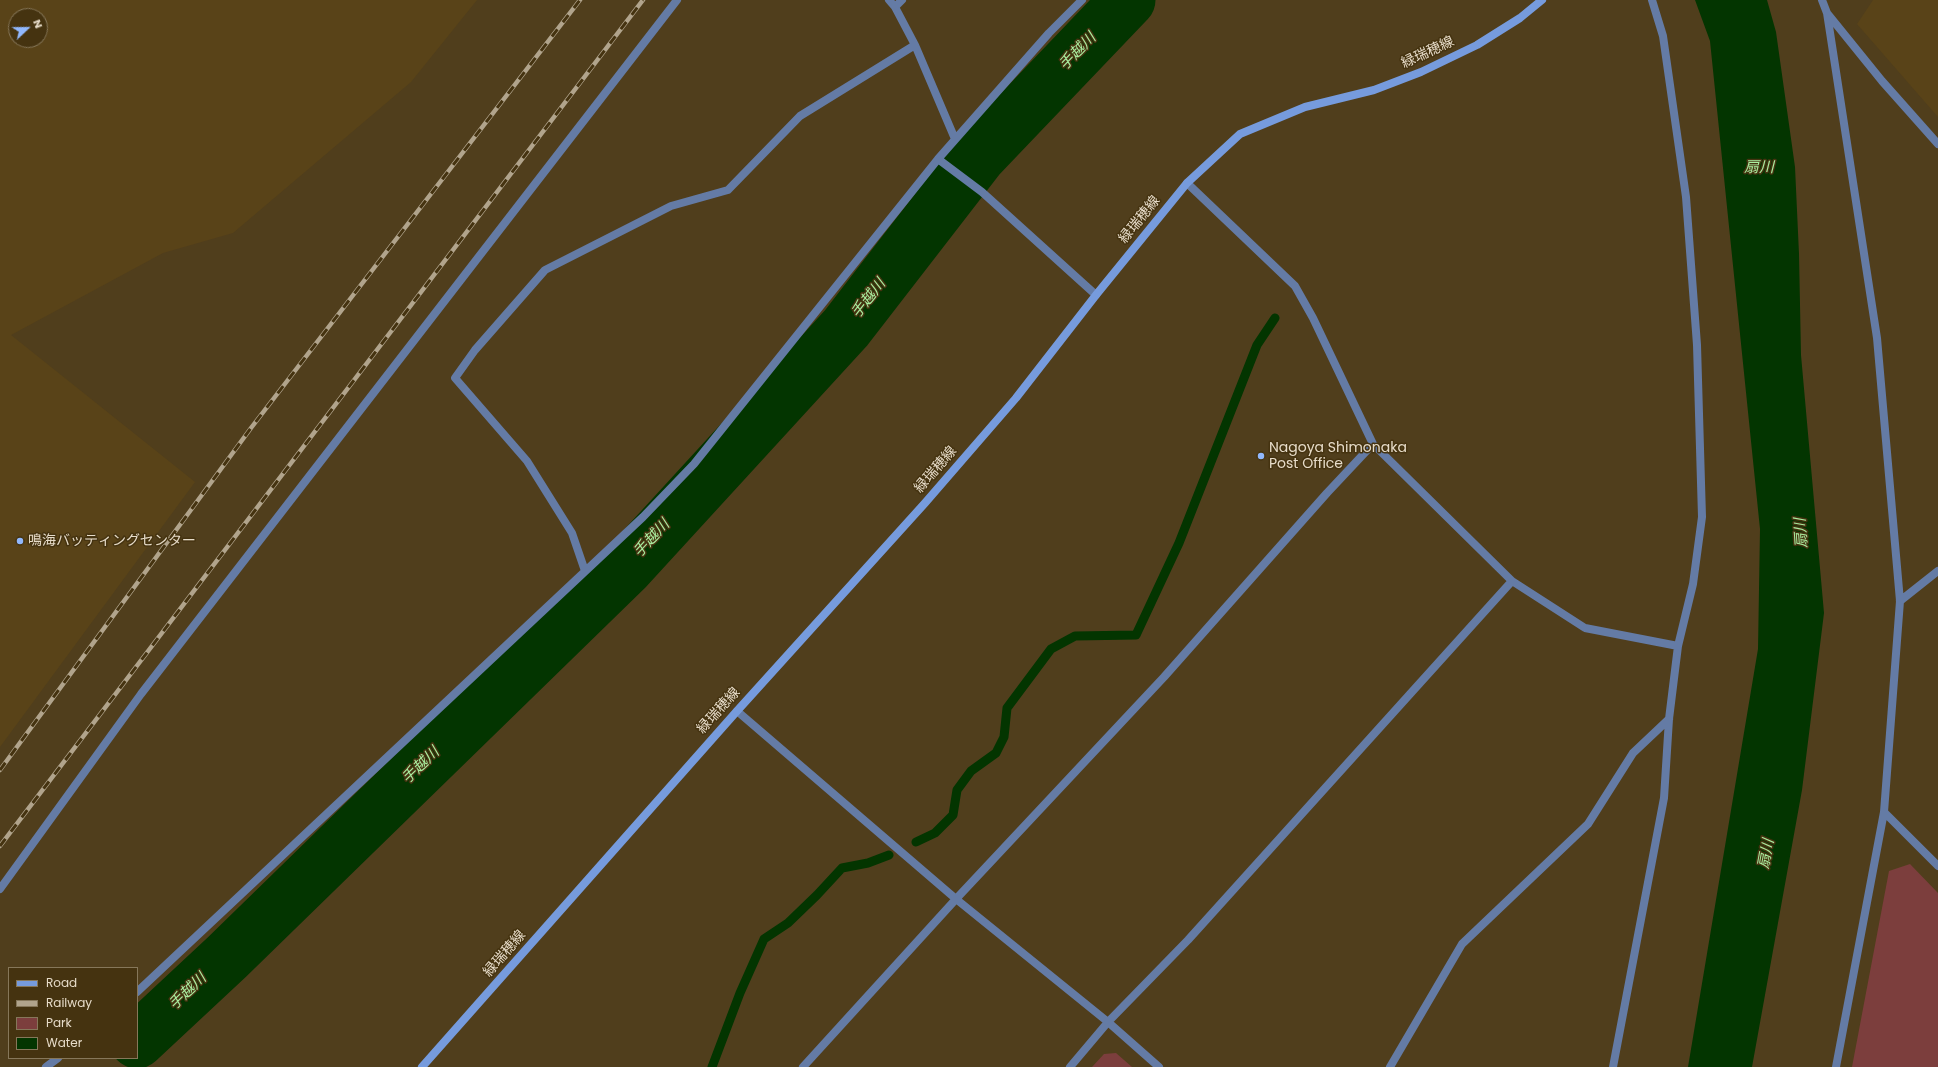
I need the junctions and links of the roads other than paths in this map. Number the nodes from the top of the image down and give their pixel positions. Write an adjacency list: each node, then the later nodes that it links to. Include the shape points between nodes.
1 (676, 0): 26 (street, via 141,694)
2 (889, 0): 8 (street)
3 (902, 0): 8 (street)
4 (1082, 0): 11 (street, via 1049,33)
5 (1542, 0): 14 (main road, 緑瑞穂線, via 1520,18 1477,45 1421,72 1374,90 1305,107 1240,134)
6 (1652, 0): 21 (street, via 1663,36 1686,197 1697,345 1702,517 1693,584)
7 (1822, 0): 9 (street)
8 (894, 7): 10 (street)
9 (1827, 12): 12 (street, via 1882,81); 20 (street, via 1877,338)
10 (915, 45): 11 (street); 17 (street, via 800,116 728,190 671,206 545,270 475,350 455,378 527,462 572,533)
11 (956, 139): 13 (street)
12 (1938, 144)
13 (938, 159): 15 (street, via 982,192); 17 (street, via 694,464 643,517)
14 (1187, 183): 15 (main road, 緑瑞穂線); 16 (street, via 1295,286)
15 (1096, 294): 22 (main road, 緑瑞穂線, via 1016,398 925,503)
16 (1373, 444): 19 (street); 27 (street, via 1164,677)
17 (585, 571): 28 (street)
18 (1938, 571): 20 (street)
19 (1512, 581): 21 (street, via 1585,628); 29 (street, via 1188,940)
20 (1900, 601): 24 (street)
21 (1678, 646): 23 (street)
22 (737, 710): 27 (street); 32 (main road, 緑瑞穂線)
23 (1669, 719): 36 (street, via 1632,753 1588,824 1462,944); 37 (street, via 1664,798)
24 (1884, 812): 25 (street); 38 (street)
25 (1938, 866)
26 (0, 889)
27 (956, 899): 29 (street); 33 (street)
28 (138, 991)
29 (1108, 1022): 34 (street); 35 (street)
30 (57, 1059): 31 (street)
31 (46, 1067)
32 (422, 1067)
33 (803, 1067)
34 (1070, 1067)
35 (1159, 1067)
36 (1390, 1067)
37 (1613, 1067)
38 (1836, 1067)

